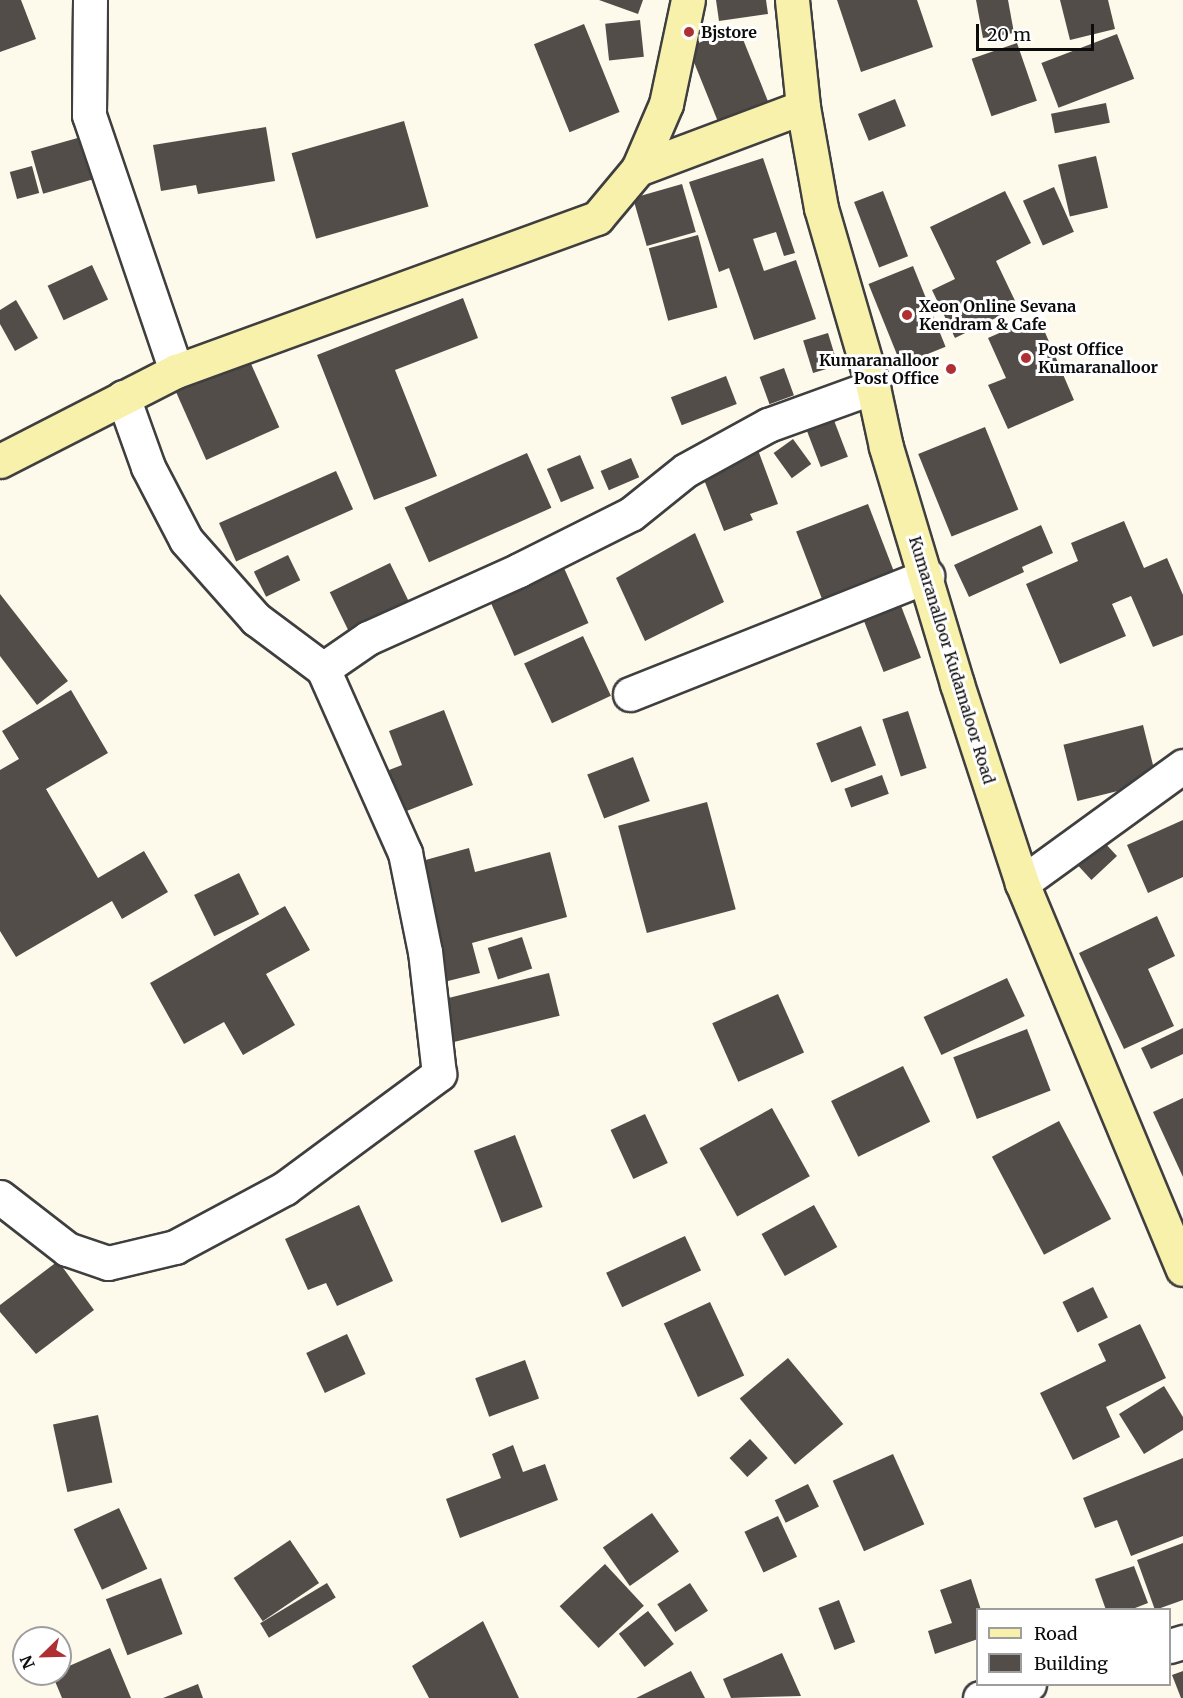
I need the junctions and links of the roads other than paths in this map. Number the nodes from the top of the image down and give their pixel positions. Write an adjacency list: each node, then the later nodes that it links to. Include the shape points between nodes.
1 (90, 0): 6 (street, via 89,115)
2 (688, 0): 5 (main road, via 666,104)
3 (798, 9): 4 (main road, Kumaranalloor Kudamaloor Road)
4 (803, 107): 5 (main road); 7 (main road, Kumaranalloor Kudamaloor Road, via 821,208)
5 (638, 169): 6 (main road, via 597,218)
6 (176, 370): 8 (main road)
7 (873, 387): 10 (main road, Kumaranalloor Kudamaloor Road, via 886,447); 11 (street, via 768,425 686,470 631,514 368,638)
8 (123, 397): 9 (main road); 11 (street, via 148,467 186,540 256,619)
9 (0, 461)
10 (927, 576): 12 (street); 14 (main road, Kumaranalloor Kudamaloor Road)
11 (323, 669): 15 (street, via 405,853 425,952 439,1074 285,1188 175,1247 108,1263 67,1249)
12 (630, 694)
13 (1183, 766): 14 (street)
14 (1022, 883): 16 (main road, Kumaranalloor Kudamaloor Road)
15 (0, 1197)
16 (1183, 1269)
17 (1022, 1686): 18 (street)
18 (980, 1698)

